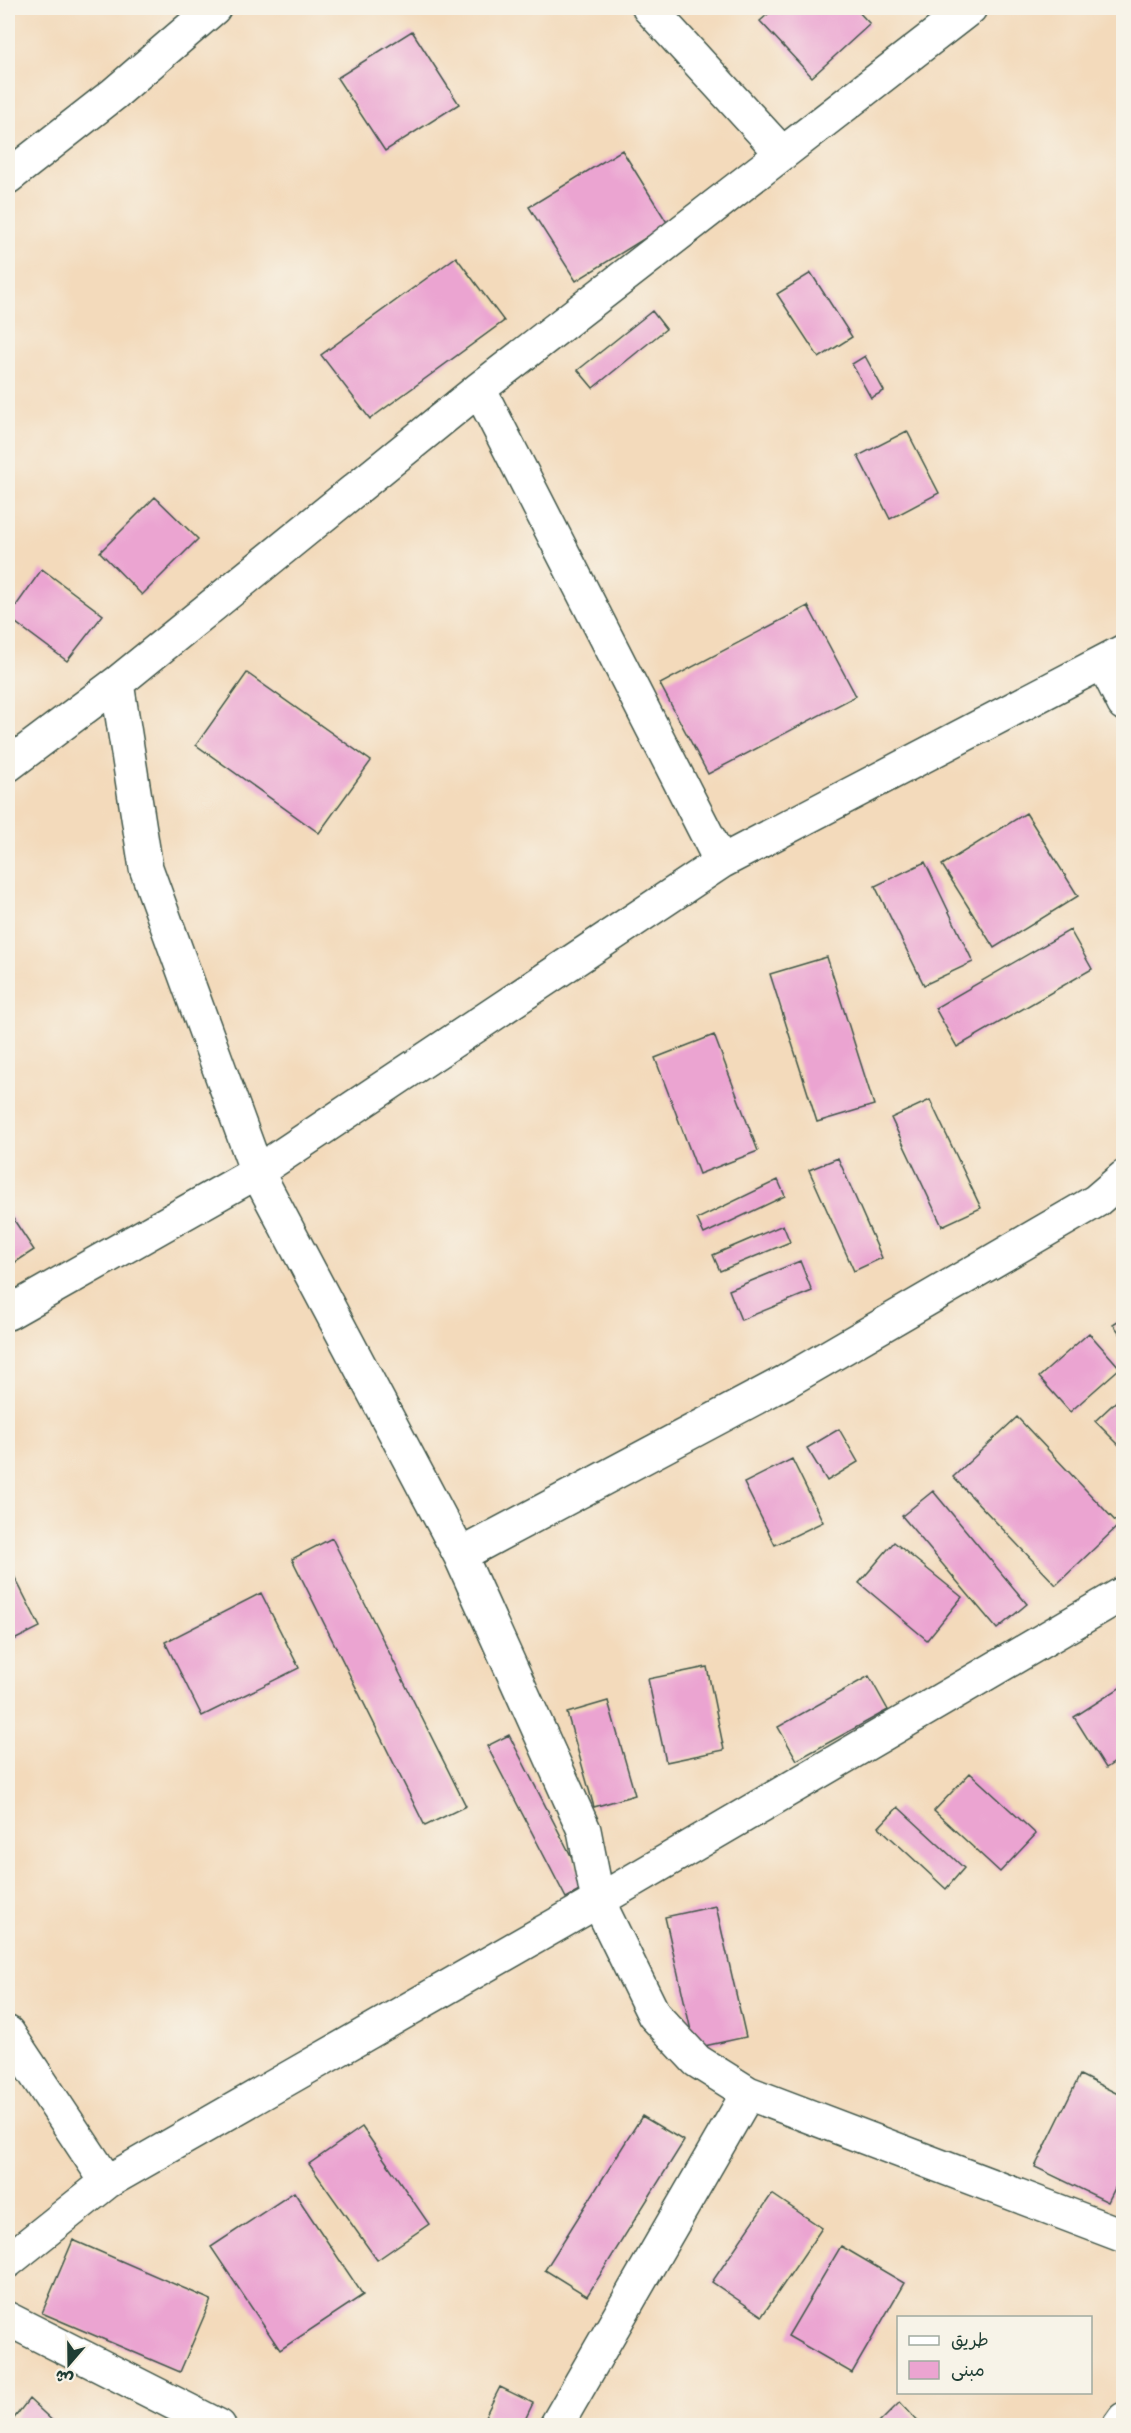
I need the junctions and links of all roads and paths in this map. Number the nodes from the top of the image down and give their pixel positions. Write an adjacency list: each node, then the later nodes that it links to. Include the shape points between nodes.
1 (214, 8): 5 (street, via 114,94)
2 (649, 8): 4 (street)
3 (970, 8): 4 (street)
4 (781, 152): 6 (street)
5 (8, 177)
6 (479, 389): 8 (street); 11 (street)
7 (1113, 657): 9 (street); 11 (street)
8 (117, 683): 10 (street); 12 (street, via 146,868)
9 (1124, 705)
10 (8, 765)
11 (721, 862): 12 (street)
12 (258, 1172): 14 (street); 15 (street)
13 (1124, 1177): 15 (street, via 1096,1202 785,1382)
14 (8, 1313)
15 (460, 1555): 17 (street, via 584,1830)
16 (1124, 1593): 17 (street)
17 (598, 1901): 19 (street, via 654,2015 697,2061); 20 (street)
18 (8, 2033): 20 (street)
19 (748, 2093): 21 (street); 25 (street)
20 (107, 2182): 22 (street)
21 (1124, 2236)
22 (8, 2261)
23 (8, 2319): 26 (street)
24 (1124, 2419): 27 (street)
25 (569, 2421)
26 (219, 2426)
27 (1119, 2426)

